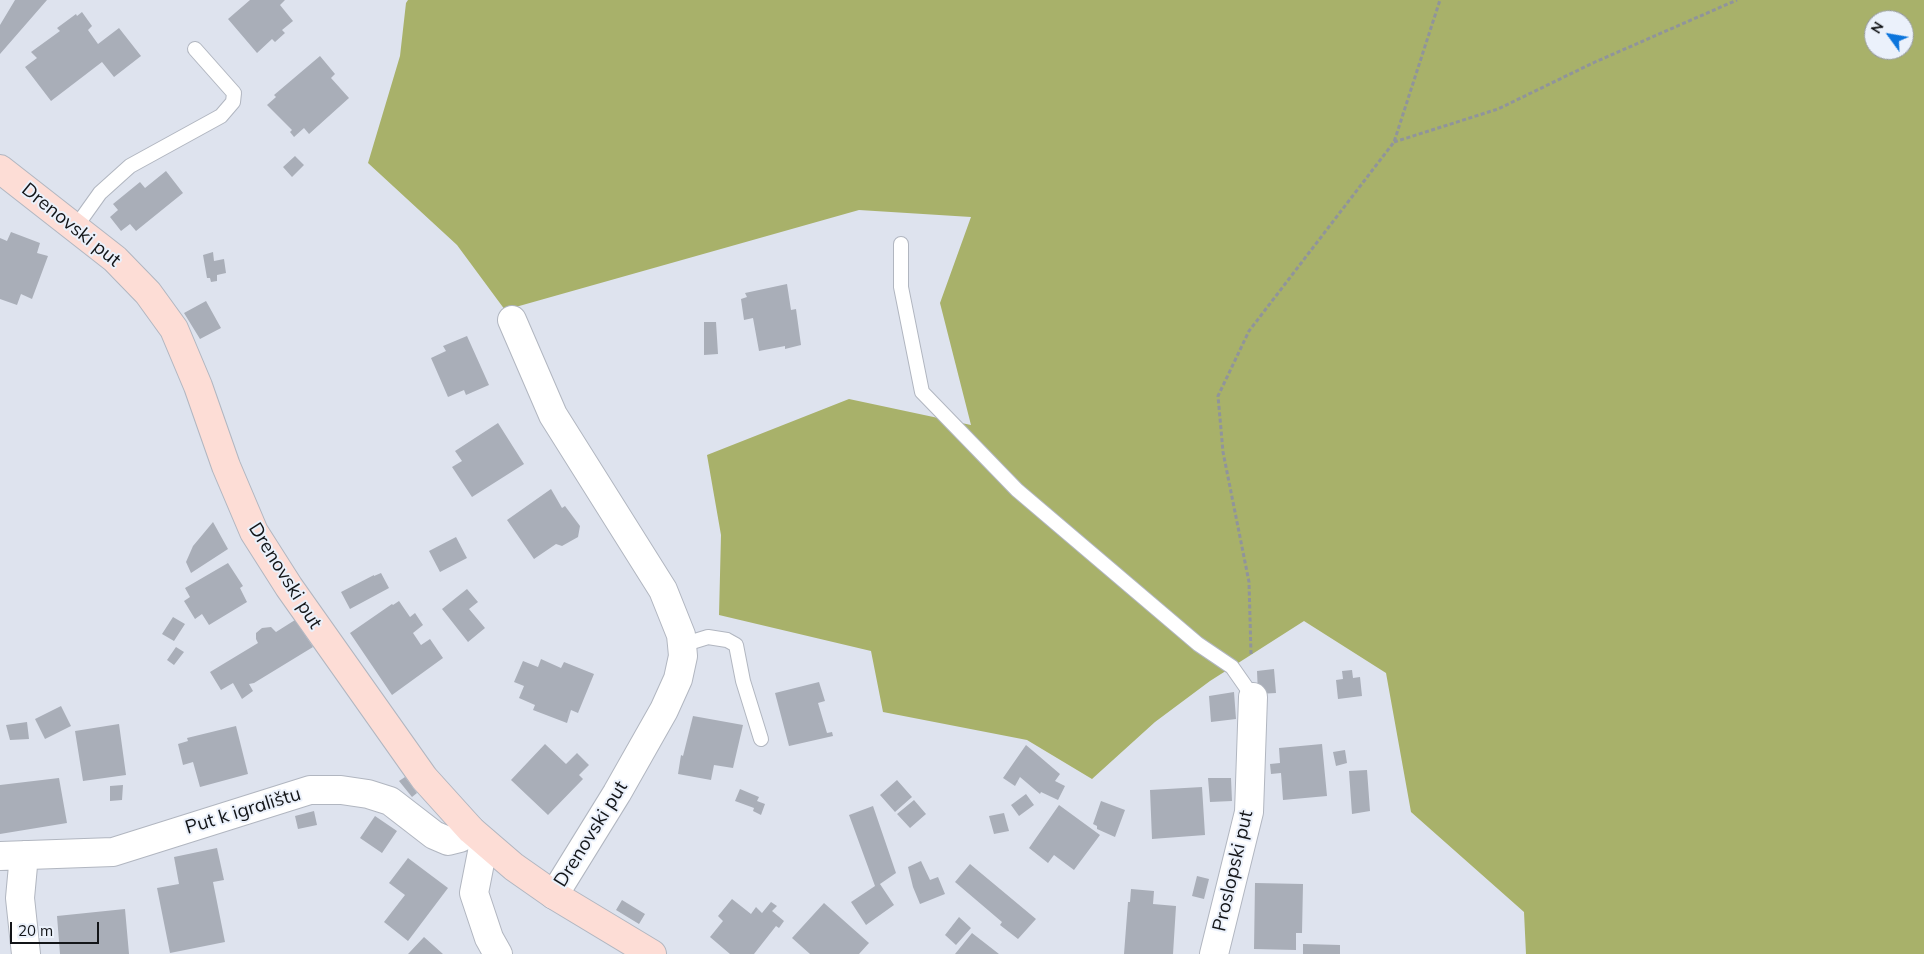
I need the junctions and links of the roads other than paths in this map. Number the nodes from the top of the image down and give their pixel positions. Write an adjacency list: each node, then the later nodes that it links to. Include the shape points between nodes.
1 (195, 49): 3 (lane, via 234,93 233,102 222,116 130,166 100,193)
2 (0, 169): 3 (main road, Drenovski put)
3 (75, 228): 9 (main road, Drenovski put, via 115,259 148,292 174,329 254,532 424,778)
4 (901, 244): 7 (lane, via 901,287 922,392 1017,490 1198,644 1232,666)
5 (512, 320): 6 (street, Drenovski put, via 553,415 663,590)
6 (682, 645): 8 (lane, via 708,637 727,640 736,646); 11 (street, Drenovski put, via 678,679 664,710)
7 (1252, 697): 15 (street, Proslopski put, via 1249,812)
8 (761, 739)
9 (477, 836): 10 (street, Put k igralištu, via 448,841 434,835 390,801 341,790 310,790 113,852); 11 (main road, Drenovski put); 13 (street, via 474,894)
10 (12, 855): 12 (street)
11 (554, 895): 14 (main road, Drenovski put)
12 (26, 954)
13 (498, 954)
14 (652, 954)
15 (1214, 954)

